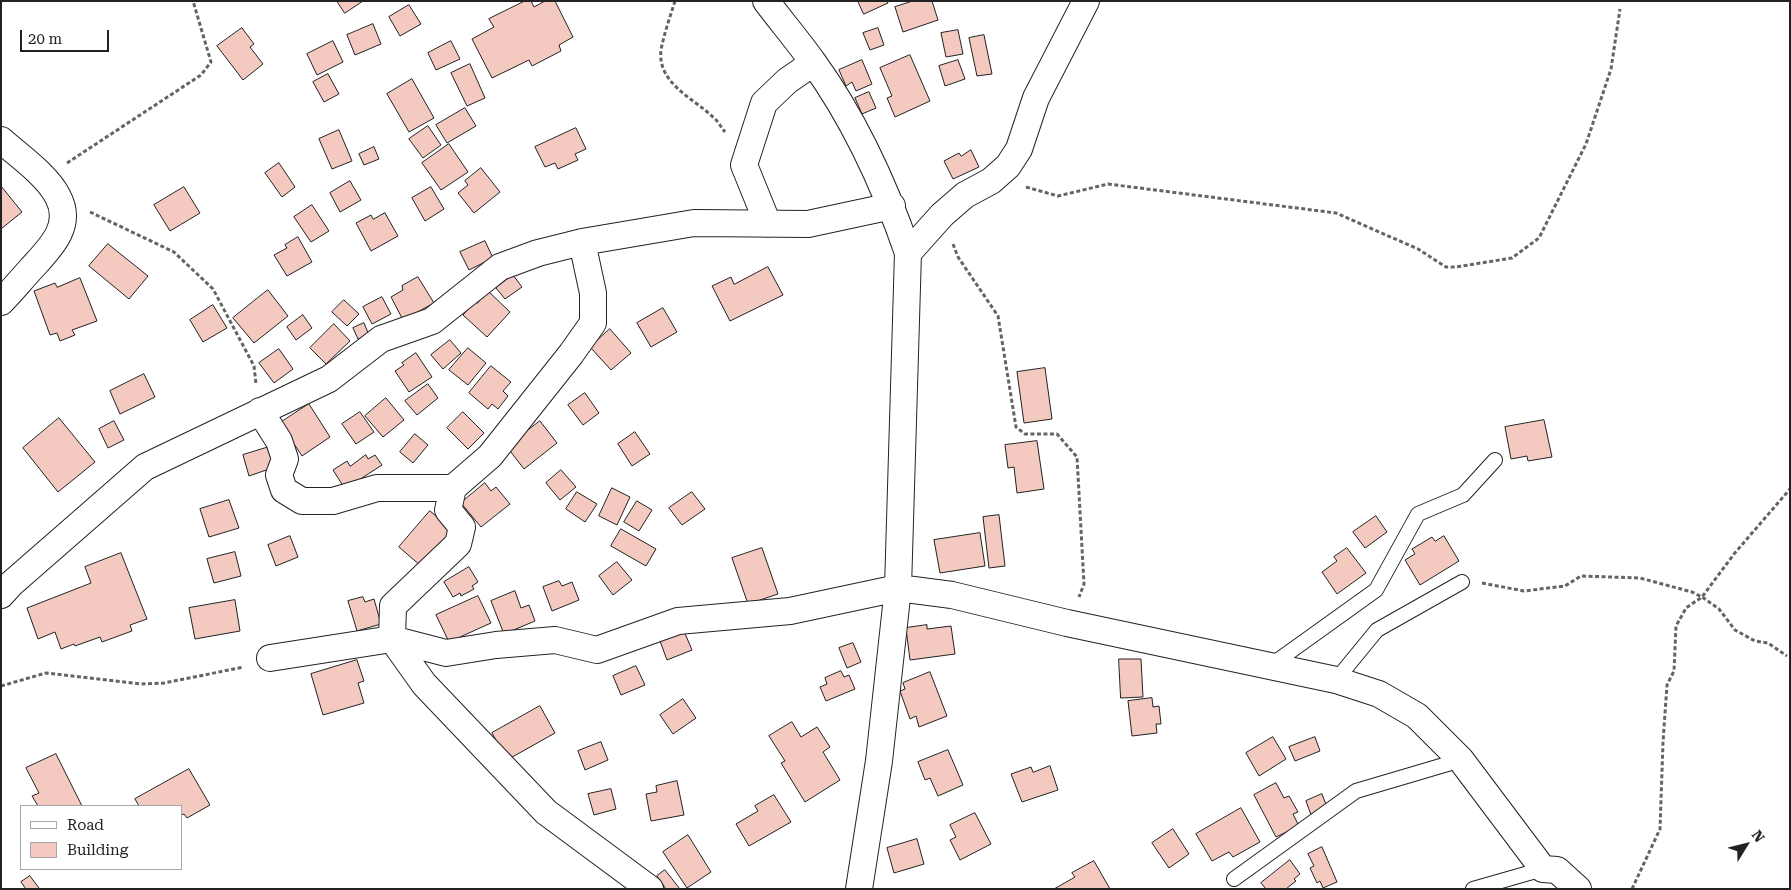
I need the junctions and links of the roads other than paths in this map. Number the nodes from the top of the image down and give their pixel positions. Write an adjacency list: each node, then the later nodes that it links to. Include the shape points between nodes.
1 (766, 1): 3 (street)
2 (1086, 1): 8 (street, via 1036,98 1019,149 1008,166 942,215)
3 (813, 63): 5 (street, via 848,117); 6 (street, via 787,81 764,104 744,165)
4 (1, 140): 9 (street, via 51,187 64,215 60,231 50,248)
5 (892, 206): 6 (street, via 808,224); 8 (street)
6 (768, 224): 7 (street, via 694,223)
7 (582, 242): 10 (street, via 500,267 432,321 381,339 329,379); 12 (street, via 593,293 593,323 490,456)
8 (908, 253): 14 (street)
9 (1, 302)
10 (260, 411): 12 (street, via 279,440 285,460 279,474 284,490 302,502 333,501 377,488); 15 (street, via 145,467)
11 (1495, 460): 18 (lane, via 1463,495 1418,514 1376,590)
12 (453, 488): 16 (street, via 448,510 462,527 458,544 393,606)
13 (1462, 582): 19 (lane, via 1376,630)
14 (898, 588): 16 (street, via 790,611 678,621 597,650 555,640 446,653); 18 (street, via 952,595 1180,649); 24 (street, via 879,761)
15 (1, 595)
16 (392, 640): 17 (street); 23 (street, via 424,684 546,812)
17 (270, 658)
18 (1270, 666): 19 (street)
19 (1336, 680): 20 (street, via 1379,694 1417,716)
20 (1461, 760): 21 (street); 22 (lane, via 1356,791)
21 (1553, 876): 25 (lane); 26 (street)
22 (1234, 879)
23 (650, 889)
24 (858, 889)
25 (1473, 889)
26 (1578, 889)

